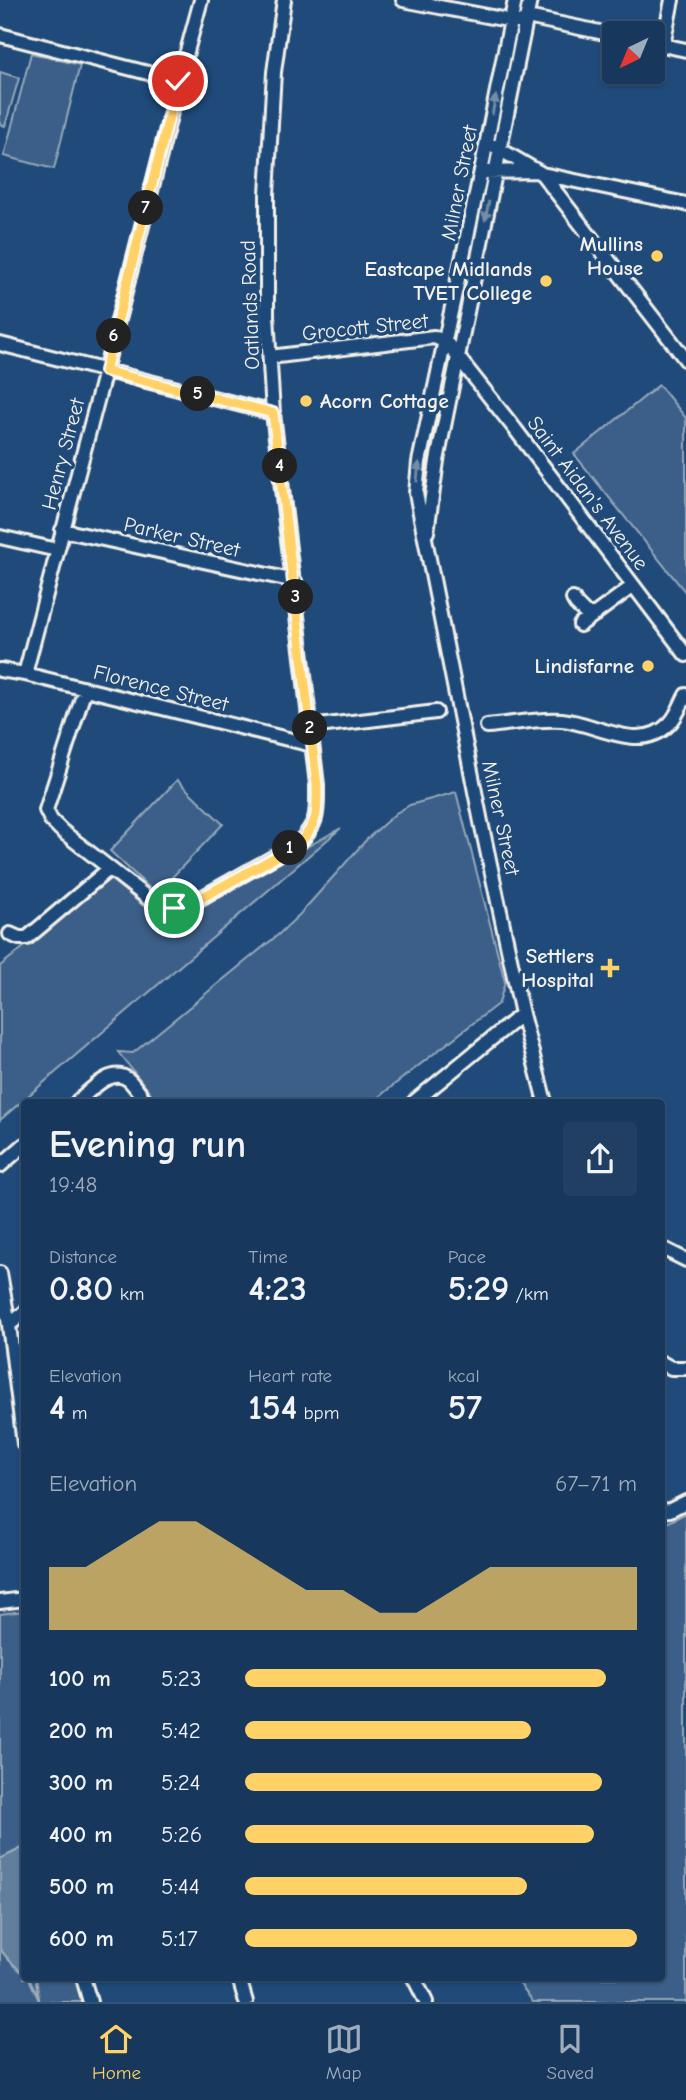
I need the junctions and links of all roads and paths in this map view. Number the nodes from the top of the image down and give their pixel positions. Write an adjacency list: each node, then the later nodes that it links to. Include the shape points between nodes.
1 (201, 0): 14 (street, Henry Street)
2 (284, 0): 23 (street, Oatlands Road, via 274,72 267,194)
3 (402, 0): 7 (street)
4 (515, 0): 7 (street, Milner Street)
5 (530, 0): 8 (street, Milner Street)
6 (673, 0): 9 (street)
7 (510, 20): 8 (street); 15 (street, Milner Street, one-way to 7)
8 (526, 21): 10 (street); 16 (street, Milner Street)
9 (665, 23)
10 (602, 33)
11 (0, 35): 14 (street)
12 (665, 46): 13 (street)
13 (686, 50)
14 (178, 81): 25 (street, Henry Street)
15 (487, 142): 16 (street); 17 (street, Milner Street)
16 (500, 148): 17 (street, Milner Street); 18 (street)
17 (488, 172): 18 (street); 20 (street, Milner Street); 22 (street, Milner Street, one-way to 22)
18 (539, 173): 19 (street); 24 (street)
19 (686, 204)
20 (446, 342): 22 (street, Grocott Street); 23 (street, Grocott Street, via 434,337); 29 (street, Milner Street, one-way to 20, via 416,478)
21 (0, 344): 25 (street)
22 (458, 355): 29 (street, Milner Street); 32 (street, Saint Aidan's Avenue)
23 (270, 357): 26 (street, Oatlands Road)
24 (686, 360)
25 (105, 371): 26 (street); 27 (street, Henry Street)
26 (273, 413): 31 (street, Oatlands Road)
27 (62, 530): 30 (street, Henry Street); 31 (street, Parker Street)
28 (0, 537): 30 (street)
29 (426, 538): 47 (street, Milner Street)
30 (57, 550): 38 (street, Henry Street)
31 (295, 581): 43 (street, Oatlands Road)
32 (634, 586): 34 (street); 36 (street, Saint Aidan's Avenue)
33 (573, 599): 34 (street, via 586,614)
34 (596, 614): 35 (street)
35 (580, 625)
36 (686, 655)
37 (0, 670): 38 (street, Florence Street)
38 (24, 674): 39 (street, Florence Street)
39 (85, 690): 44 (street, Florence Street); 45 (street, via 46,810 51,820)
40 (686, 695): 42 (street, via 671,723 646,737 633,738 561,720)
41 (436, 712): 43 (street)
42 (487, 726)
43 (310, 727): 44 (street, Oatlands Road)
44 (312, 745): 45 (street, Oatlands Road, via 317,816 299,844 185,907 154,903)
45 (109, 869): 46 (street, via 27,938)
46 (10, 934)
47 (522, 1014): 50 (street); 51 (street, Milner Street)
48 (80, 1099): 49 (street, via 113,1075 128,1080)
49 (144, 1099)
50 (418, 1099)
51 (544, 1099)
52 (21, 1148): 53 (street)
53 (0, 1166)
54 (665, 1250): 55 (street)
55 (686, 1260)
56 (0, 1273): 58 (street)
57 (21, 1315): 58 (street)
58 (9, 1325): 61 (street)
59 (665, 1365): 60 (street)
60 (686, 1368)
61 (21, 1420)
62 (686, 1502): 63 (street)
63 (665, 1511)
64 (21, 1599): 65 (street)
65 (0, 1602)
66 (84, 1981): 69 (street)
67 (240, 1981): 70 (street)
68 (416, 1981): 71 (street)
69 (90, 2002)
70 (246, 2002)
71 (426, 2002)

